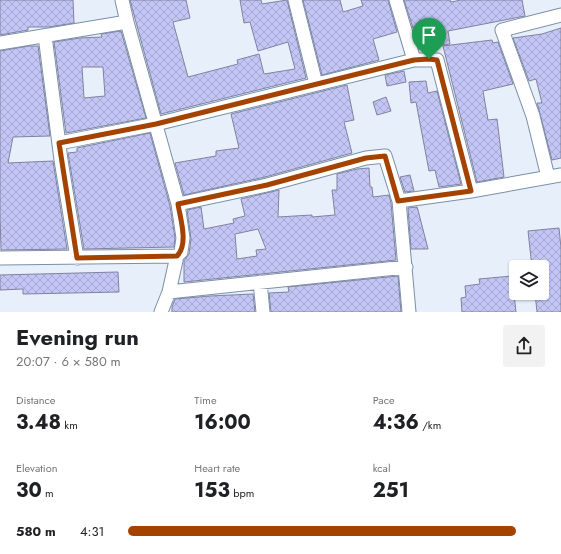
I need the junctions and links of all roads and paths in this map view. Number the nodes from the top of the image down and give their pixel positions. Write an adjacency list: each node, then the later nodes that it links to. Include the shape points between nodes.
1 (122, 0): 5 (street)
2 (295, 0): 9 (street)
3 (396, 0): 8 (street)
4 (561, 15): 13 (street, via 502,30 533,116)
5 (127, 22): 6 (street); 10 (street)
6 (46, 36): 7 (street); 11 (street)
7 (0, 43)
8 (414, 60): 9 (street); 14 (street, via 437,60)
9 (316, 84): 10 (street)
10 (156, 124): 11 (street); 16 (street)
11 (59, 143): 19 (street)
12 (561, 176): 13 (street)
13 (548, 177): 14 (street)
14 (471, 191): 15 (street)
15 (398, 201): 16 (street, via 385,156 366,158 267,185); 20 (street)
16 (178, 204): 17 (street, via 183,238 181,252)
17 (177, 256): 19 (street); 22 (street)
18 (0, 258): 19 (street)
19 (77, 258)
20 (406, 267): 21 (street); 25 (street)
21 (260, 282): 22 (street); 24 (street)
22 (168, 292): 23 (street)
23 (160, 312)
24 (263, 312)
25 (409, 312)

